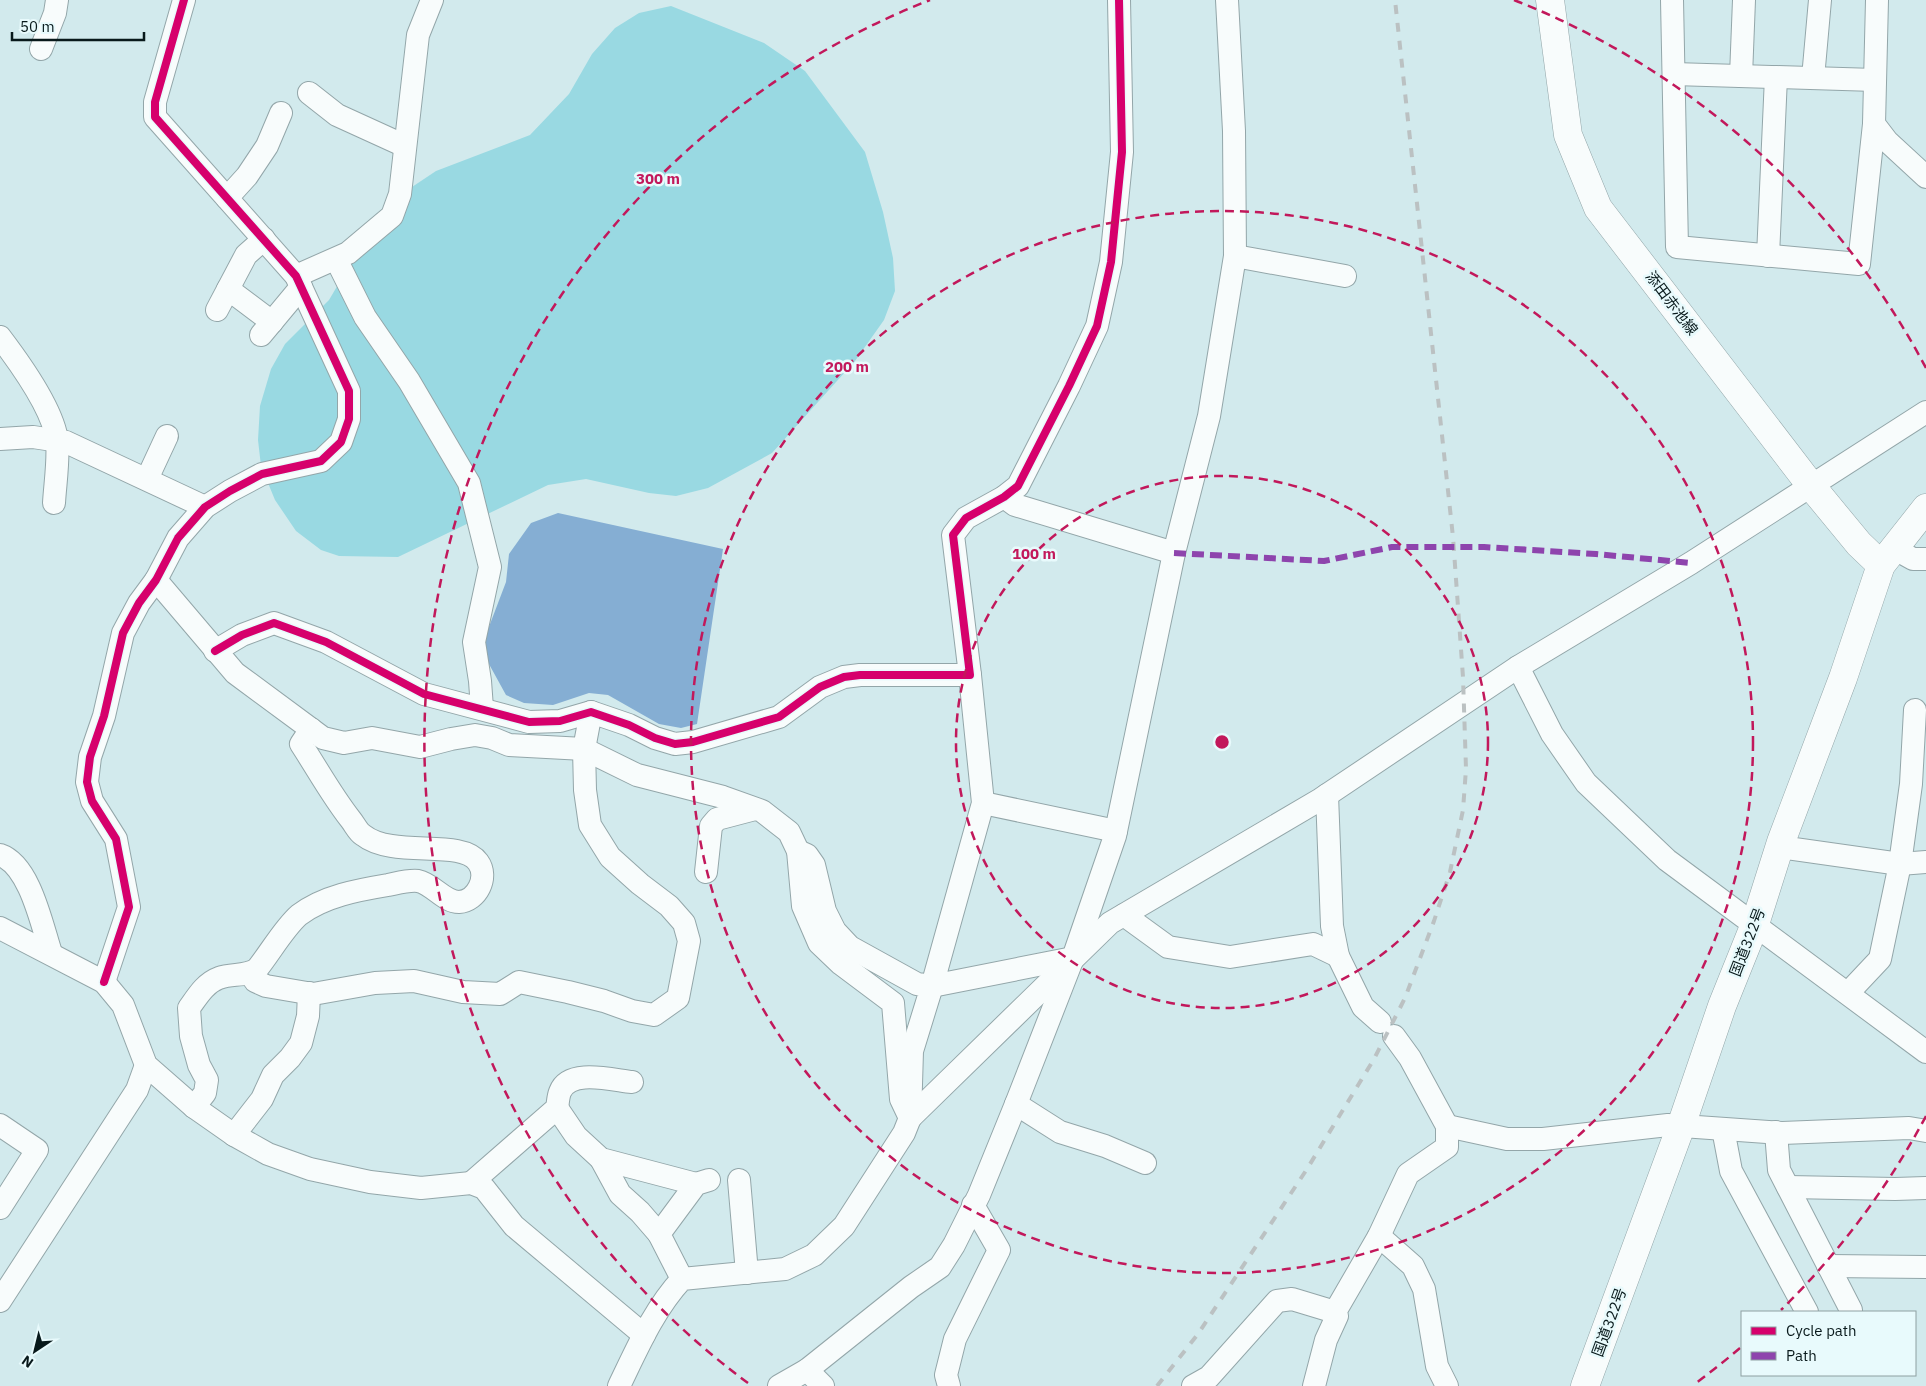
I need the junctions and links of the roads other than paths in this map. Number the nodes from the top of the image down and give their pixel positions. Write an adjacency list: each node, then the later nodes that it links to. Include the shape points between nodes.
1 (57, 0): 11 (street)
2 (184, 0): 22 (street, via 155,102 155,117)
3 (432, 0): 20 (street, via 418,35)
4 (1119, 0): 38 (street, via 1122,152 1111,262 1097,326 1018,486)
5 (1227, 0): 24 (street, via 1234,130)
6 (1550, 0): 37 (main road, 添田赤池線, via 1568,135 1598,208)
7 (1672, 0): 12 (street)
8 (1744, 0): 13 (street)
9 (1820, 0): 15 (street)
10 (1877, 0): 16 (street)
11 (42, 49)
12 (1674, 74): 13 (street); 25 (street, via 1678,247)
13 (1741, 76): 14 (street)
14 (1776, 77): 15 (street); 25 (street)
15 (1814, 78): 16 (street)
16 (1875, 80): 19 (street)
17 (310, 94): 20 (street, via 337,115)
18 (281, 113): 22 (street, via 267,146)
19 (1874, 124): 21 (street, via 1887,141); 25 (street, via 1859,264)
20 (405, 146): 26 (street, via 400,194 392,216 348,253)
21 (1926, 177)
22 (227, 198): 23 (street)
23 (264, 239): 28 (street); 29 (street, via 246,255)
24 (1235, 256): 27 (street); 42 (street, via 1208,416)
25 (1768, 256)
26 (336, 259): 28 (street); 49 (street, via 366,316 469,483 490,567 474,642)
27 (1345, 276)
28 (299, 282): 29 (street, via 266,329); 40 (street, via 349,391 349,419 341,442 321,461 262,474)
29 (228, 289): 30 (street)
30 (217, 310)
31 (0, 337): 35 (street, via 22,366 48,413)
32 (1926, 412): 37 (street)
33 (167, 436): 36 (street)
34 (0, 438): 35 (street, via 33,437)
35 (58, 441): 36 (street); 39 (street)
36 (147, 479): 40 (street)
37 (1812, 487): 43 (main road, 添田赤池線, via 1859,544); 47 (street)
38 (1004, 497): 42 (street, via 1016,505); 48 (street, via 966,518 953,535)
39 (54, 503)
40 (205, 507): 45 (street, via 178,538)
41 (1926, 508): 43 (main road, 国道322号)
42 (1174, 554): 57 (street)
43 (1888, 557): 44 (street); 58 (main road, 国道322号)
44 (1926, 558)
45 (156, 580): 46 (street); 71 (street, via 123,633 104,716 90,757 87,782 92,801 116,839 129,907)
46 (215, 650): 49 (street, via 274,623 326,642 424,694); 52 (street, via 235,673)
47 (1518, 667): 54 (street); 65 (street, via 1552,734 1586,784 1667,860)
48 (970, 675): 51 (street, via 844,677 820,687 778,717 693,742 675,744); 55 (street)
49 (482, 708): 51 (street, via 529,722 560,721)
50 (1915, 710): 62 (street, via 1911,784)
51 (591, 712): 53 (street)
52 (311, 729): 53 (street, via 323,738 344,743 372,738 420,747 475,735 509,745); 70 (street, via 301,744 363,835 383,845 467,852 478,862 483,875 480,888 471,898 460,902 452,901 420,882 407,881 342,895 299,916)
53 (584, 749): 56 (street, via 637,775 723,797); 73 (street, via 590,825 610,857 669,906 684,923 689,941 678,998 654,1014 519,982 500,994 463,992 414,981)
54 (1327, 795): 64 (street); 68 (street, via 1332,926)
55 (983, 803): 57 (street); 72 (street)
56 (755, 809): 59 (street, via 790,832); 63 (street, via 717,819 711,826)
57 (1116, 831): 69 (street)
58 (1780, 847): 62 (street); 65 (main road, 国道322号)
59 (798, 851): 72 (street, via 807,855 814,865 825,911 835,931 850,947 917,984); 81 (street, via 803,906 819,942 841,964 893,1003 901,1099)
60 (0, 855): 67 (street, via 17,867 28,885)
61 (1926, 862): 62 (street)
62 (1900, 864): 74 (street, via 1880,958)
63 (706, 872)
64 (1124, 915): 68 (street, via 1168,947 1230,957 1313,944); 69 (street, via 1110,923)
65 (1755, 924): 74 (street); 84 (main road, 国道322号, via 1722,1006)
66 (0, 928): 67 (street)
67 (51, 953): 71 (street)
68 (1338, 956): 83 (street, via 1363,1007 1387,1029 1410,1058)
69 (1073, 958): 72 (street); 78 (street); 81 (street)
70 (251, 974): 73 (street, via 255,981 266,986); 79 (street, via 219,978 202,989 189,1008 191,1036 207,1080 205,1093)
71 (104, 982): 76 (street, via 123,1005)
72 (932, 986): 81 (street, via 912,1051)
73 (309, 993): 88 (street, via 308,1016 301,1044 273,1075 262,1099)
74 (1848, 994): 75 (street)
75 (1926, 1052)
76 (146, 1065): 79 (street); 105 (street, via 137,1090)
77 (632, 1082): 80 (street, via 590,1077 575,1079 565,1084 560,1092)
78 (1016, 1104): 90 (street, via 1060,1132); 95 (street)
79 (194, 1107): 88 (street)
80 (557, 1108): 89 (street, via 576,1136); 92 (street)
81 (910, 1118): 103 (street, via 904,1133 844,1226 814,1256 785,1269)
82 (0, 1125): 96 (street, via 37,1150)
83 (1447, 1126): 84 (street, via 1507,1139 1543,1139); 100 (street, via 1447,1147 1408,1174)
84 (1681, 1126): 85 (street); 117 (main road, 国道322号)
85 (1723, 1129): 87 (street); 107 (street, via 1731,1171)
86 (1926, 1131): 87 (street, via 1909,1128)
87 (1776, 1132): 93 (street, via 1779,1170)
88 (234, 1135): 92 (street, via 268,1154 310,1169 370,1182 421,1188)
89 (601, 1159): 99 (street, via 620,1194); 99 (street, via 703,1182)
90 (1146, 1163)
91 (739, 1180): 103 (street)
92 (470, 1183): 109 (street, via 484,1188 514,1226)
93 (1788, 1187): 94 (street); 101 (street)
94 (1926, 1188)
95 (973, 1205): 110 (street, via 940,1266 911,1287); 113 (street, via 999,1250 956,1340 946,1375)
96 (0, 1208)
97 (0, 1212): 98 (street)
98 (0, 1218)
99 (659, 1234): 104 (street)
100 (1379, 1236): 108 (street); 116 (street, via 1413,1266 1424,1289 1437,1366)
101 (1828, 1266): 102 (street); 106 (street)
102 (1926, 1266)
103 (747, 1273): 104 (street)
104 (682, 1279): 109 (street, via 670,1292)
105 (0, 1301)
106 (1851, 1310)
107 (1806, 1311)
108 (1335, 1312): 114 (street, via 1292,1299 1277,1301 1209,1377); 115 (street, via 1337,1316 1326,1340)
109 (644, 1335): 111 (street)
110 (815, 1380): 112 (street)
111 (619, 1386)
112 (779, 1386)
113 (949, 1386)
114 (1193, 1386)
115 (1314, 1386)
116 (1447, 1386)
117 (1585, 1386)

